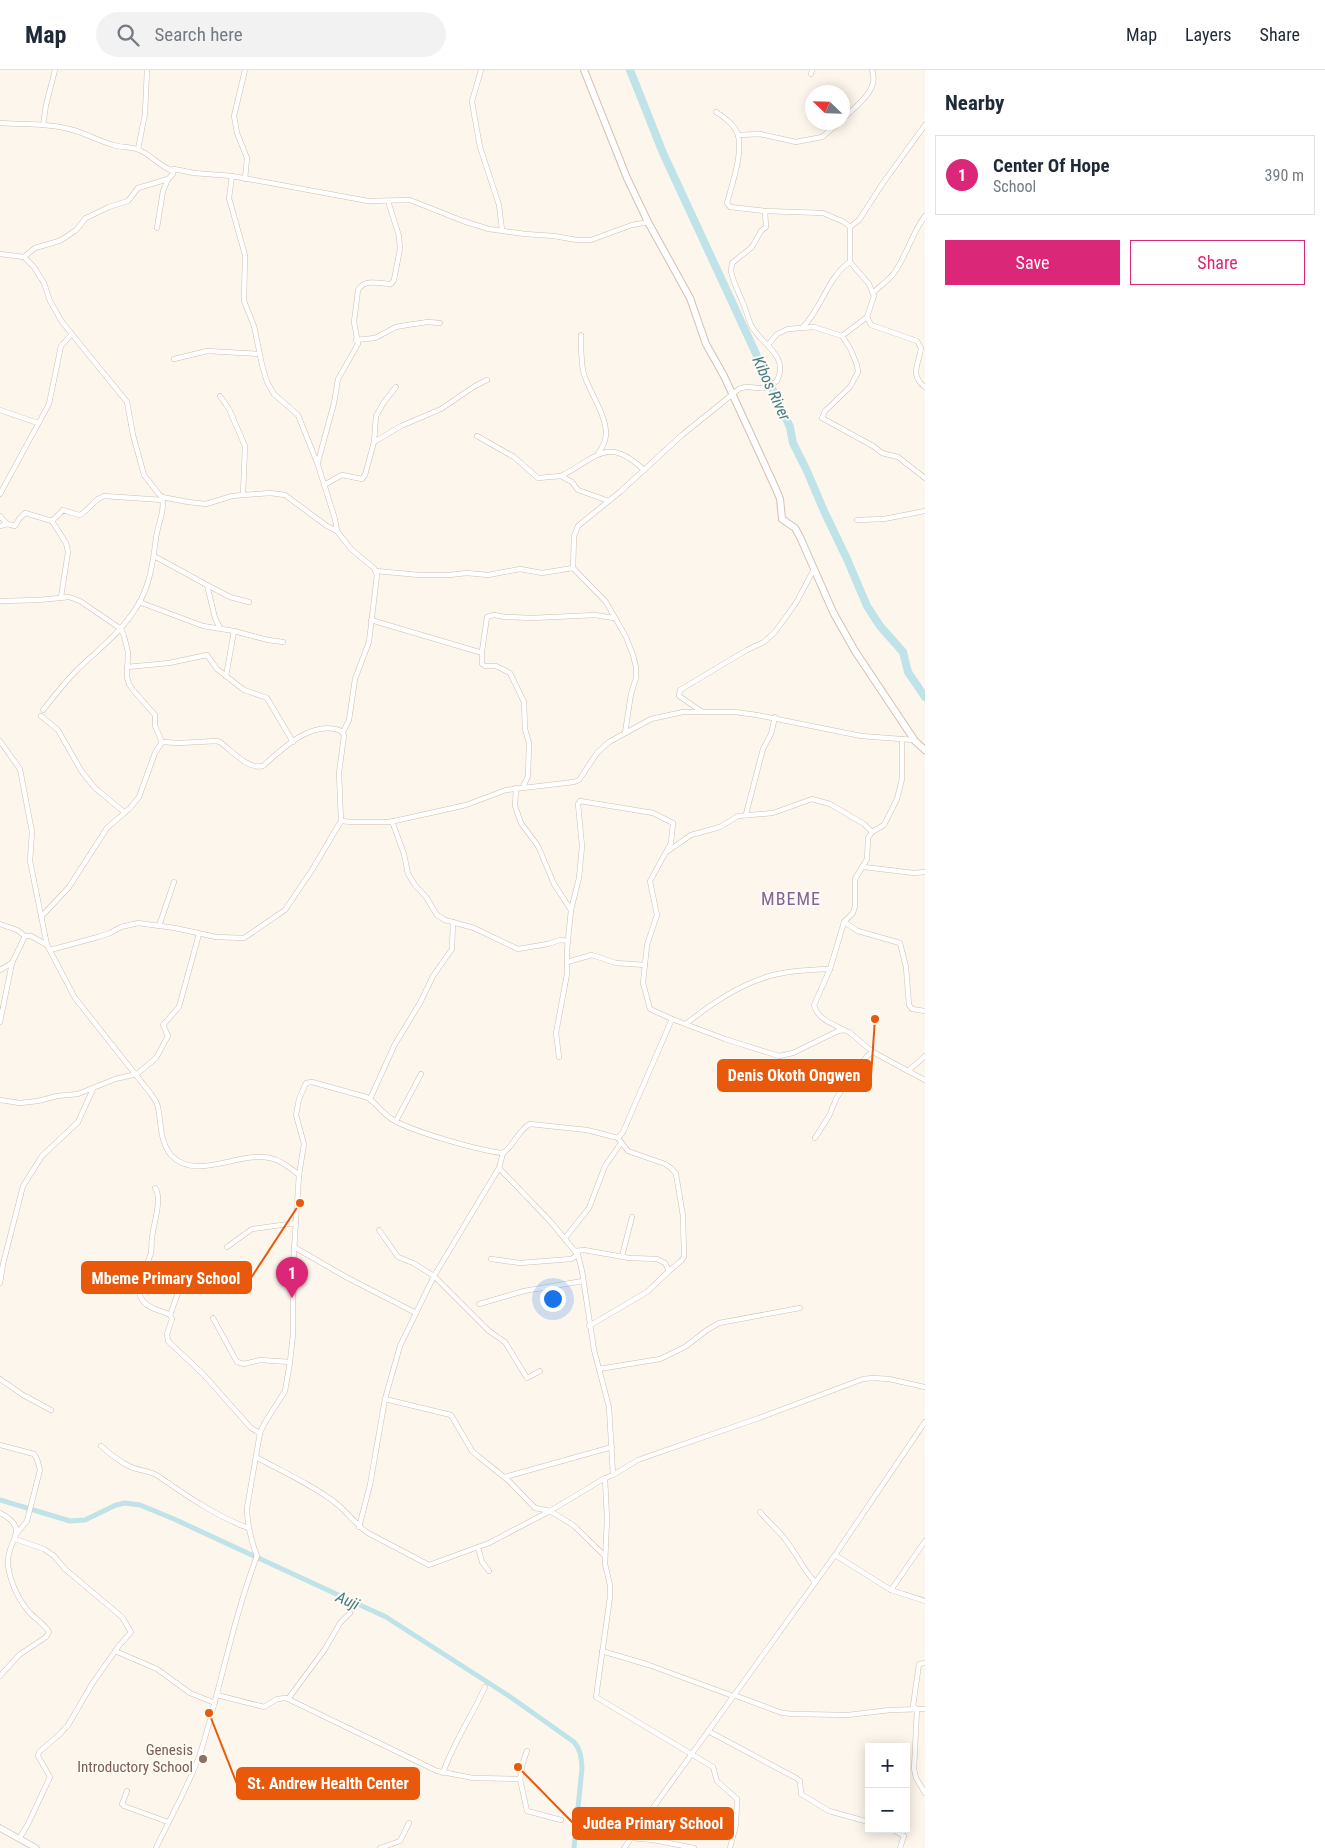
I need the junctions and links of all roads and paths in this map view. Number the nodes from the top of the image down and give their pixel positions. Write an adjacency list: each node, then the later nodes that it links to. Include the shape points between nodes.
1 (55, 70): 10 (street)
2 (147, 70): 14 (street, via 145,114)
3 (244, 70): 17 (street, via 234,116 247,158)
4 (481, 70): 25 (street, via 472,101 480,146 499,205)
5 (584, 70): 22 (main road)
6 (872, 70): 8 (street, via 872,88)
7 (716, 112): 13 (street, via 733,125)
8 (850, 113)
9 (0, 123): 10 (street)
10 (43, 125): 14 (street, via 73,130 115,146)
11 (925, 125): 23 (street, via 859,220)
12 (831, 130): 13 (street, via 822,137 796,142 760,134)
13 (738, 135): 20 (street, via 737,164 728,205)
14 (138, 149): 15 (street, via 164,168)
15 (174, 169): 16 (street); 18 (street)
16 (232, 176): 17 (street); 38 (street, via 229,198 245,255 244,300 254,326)
17 (245, 178): 19 (street, via 368,201)
18 (168, 179): 24 (street); 27 (street, via 138,188 128,201 86,218 66,237 35,248)
19 (388, 201): 25 (street, via 410,200 463,221); 36 (street, via 398,236 399,259 391,284 368,282 360,286 354,322)
20 (765, 211): 23 (street, via 823,212); 37 (street, via 766,227 752,247 732,263 731,271 751,325)
21 (925, 216): 29 (street, via 894,274)
22 (648, 222): 25 (street, via 591,240); 44 (main road, via 690,298 706,344)
23 (850, 227): 28 (street)
24 (157, 228)
25 (502, 230)
26 (0, 254): 27 (street)
27 (24, 257): 33 (street, via 44,283 54,310)
28 (850, 262): 29 (street); 32 (street, via 830,284)
29 (874, 292): 30 (street)
30 (867, 317): 35 (street); 42 (street, via 871,325 917,341 921,348 916,378)
31 (440, 323): 36 (street, via 396,327 375,338)
32 (802, 328): 35 (street, via 814,327); 37 (street, via 777,334)
33 (72, 334): 46 (street, via 61,346 49,404); 57 (street, via 127,402 144,474)
34 (581, 335): 49 (street, via 585,378 602,413 606,431)
35 (842, 336): 53 (street, via 858,365 858,372 845,393 825,410 822,418 882,453 898,457)
36 (356, 340): 50 (street, via 356,350 338,379)
37 (768, 345): 44 (street, via 778,359 778,377 773,384 759,390 744,387)
38 (259, 354): 39 (street, via 213,351); 50 (street, via 267,382 278,398 298,415)
39 (174, 359)
40 (487, 380): 48 (street, via 441,409)
41 (396, 387): 48 (street, via 376,416)
42 (925, 387)
43 (220, 396): 56 (street, via 245,446)
44 (733, 396): 51 (street, via 682,435); 68 (main road, via 780,499 782,519 795,528)
45 (0, 410): 46 (street)
46 (38, 423): 55 (street)
47 (478, 436): 52 (street, via 514,457 538,478)
48 (374, 442): 54 (street, via 362,479 342,475)
49 (598, 454): 51 (street, via 619,452 632,458); 52 (street)
50 (318, 465): 54 (street)
51 (644, 470): 58 (street)
52 (561, 476): 58 (street, via 578,490)
53 (925, 478)
54 (324, 485): 65 (street)
55 (0, 494)
56 (243, 495): 57 (street, via 206,504); 65 (street, via 284,495)
57 (163, 498): 62 (street, via 104,496 82,514 63,510); 66 (street)
58 (610, 501): 67 (street, via 576,530)
59 (925, 511): 61 (street, via 884,519)
60 (0, 516): 63 (street)
61 (857, 520)
62 (52, 521): 63 (street, via 25,513 15,526); 71 (street, via 68,552)
63 (7, 524): 64 (street)
64 (0, 526)
65 (337, 531): 69 (street)
66 (154, 556): 70 (street); 73 (street)
67 (573, 568): 69 (street, via 542,573 520,569 488,575); 75 (street, via 606,602)
68 (814, 569): 85 (street, via 796,603 770,637 680,690 679,696); 91 (main road, via 855,651)
69 (376, 571): 76 (street)
70 (207, 585): 74 (street); 77 (street)
71 (61, 597): 72 (street); 78 (street, via 80,601)
72 (0, 601)
73 (139, 602): 77 (street, via 203,626); 78 (street)
74 (249, 602)
75 (614, 618): 89 (street, via 626,637 636,667); 96 (street, via 595,615 487,617 482,664 510,673 524,702 529,743 528,776)
76 (371, 620): 81 (street); 88 (street, via 369,642)
77 (220, 628): 79 (street)
78 (121, 629): 82 (street, via 128,652); 84 (street, via 77,670)
79 (234, 631): 80 (street); 83 (street)
80 (283, 642)
81 (479, 652)
82 (127, 667): 83 (street, via 206,655); 93 (street, via 129,684 154,715)
83 (226, 676): 94 (street, via 248,693 265,696)
84 (43, 710)
85 (702, 712): 87 (street); 89 (street, via 651,718)
86 (41, 716): 98 (street, via 58,730 95,788)
87 (775, 717): 90 (street, via 841,732); 99 (street)
88 (343, 732): 94 (street, via 323,728); 100 (street, via 339,773)
89 (624, 733): 96 (street, via 597,753 579,780)
90 (902, 739): 91 (street); 102 (street, via 902,779 897,799 884,826)
91 (916, 740): 95 (main road)
92 (0, 741): 108 (street, via 20,769 32,832 30,861)
93 (162, 742): 94 (street, via 220,742 251,766 258,767); 98 (street, via 138,797)
94 (293, 742)
95 (925, 750)
96 (523, 787): 97 (street)
97 (516, 788): 101 (street, via 466,805); 107 (street, via 515,806 521,823 538,846 554,884)
98 (124, 812): 108 (street, via 107,828 69,887)
99 (746, 814): 102 (street, via 773,812 814,799 834,806); 103 (street, via 732,818 720,827 691,835)
100 (341, 821): 101 (street); 113 (street, via 283,912 244,938)
101 (392, 821): 109 (street, via 411,880 437,915)
102 (872, 832): 104 (street, via 867,841)
103 (667, 851): 107 (street, via 673,836 671,821 653,813 579,802 582,846); 119 (street, via 650,881 657,915 647,945)
104 (864, 867): 105 (street); 110 (street, via 855,879 854,910)
105 (925, 872)
106 (174, 882): 112 (street)
107 (571, 910): 115 (street)
108 (41, 917): 116 (street)
109 (454, 922): 115 (street, via 518,949); 135 (street, via 452,949 399,1036)
110 (844, 922): 120 (street); 122 (street, via 858,931 900,942 909,1005 912,1009)
111 (0, 924): 114 (street)
112 (159, 926): 113 (street); 116 (street, via 130,924 98,937)
113 (199, 934): 131 (street, via 179,1007 162,1027 168,1034 164,1047)
114 (25, 936): 116 (street, via 32,936); 118 (street)
115 (568, 941): 117 (street)
116 (48, 947): 131 (street, via 75,998)
117 (568, 962): 119 (street, via 592,955 616,963); 129 (street, via 556,1033)
118 (12, 963): 121 (street); 124 (street)
119 (645, 965): 123 (street, via 644,989 650,1010)
120 (830, 968): 125 (street, via 758,979); 126 (street, via 814,1008 830,1023)
121 (0, 970)
122 (925, 1011)
123 (672, 1019): 125 (street); 139 (street)
124 (0, 1022)
125 (686, 1024): 126 (street, via 779,1056)
126 (844, 1030): 127 (street)
127 (873, 1052): 130 (street); 138 (street, via 837,1097)
128 (925, 1056): 130 (street)
129 (559, 1058)
130 (908, 1071): 133 (street)
131 (137, 1074): 134 (street); 142 (street, via 158,1105 167,1149 181,1162 198,1167 265,1157 282,1162)
132 (421, 1074): 137 (street)
133 (925, 1080)
134 (93, 1089): 136 (street, via 38,1101); 153 (street, via 78,1122 42,1156 23,1186)
135 (370, 1099): 137 (street); 142 (street, via 306,1083 296,1115 304,1144)
136 (0, 1100)
137 (396, 1121): 140 (street, via 436,1137)
138 (815, 1138)
139 (619, 1140): 140 (street, via 587,1130 530,1124); 147 (street, via 589,1208); 154 (street, via 628,1152 665,1164 676,1174 683,1216 684,1257)
140 (503, 1153): 141 (street)
141 (499, 1168): 147 (street); 155 (street)
142 (299, 1175): 145 (street)
143 (155, 1188): 162 (street, via 158,1194 152,1251 139,1285 144,1303)
144 (632, 1217): 151 (street)
145 (296, 1222): 148 (street, via 252,1229); 149 (street)
146 (379, 1230): 155 (street, via 398,1258)
147 (565, 1238): 150 (street)
148 (227, 1246)
149 (294, 1247): 161 (street, via 346,1278); 165 (street)
150 (576, 1253): 151 (street, via 584,1250); 152 (street, via 571,1259 520,1262); 157 (street)
151 (622, 1256): 154 (street, via 660,1260)
152 (492, 1259)
153 (1, 1264): 158 (street)
154 (669, 1271): 164 (street, via 647,1292)
155 (434, 1276): 161 (street); 167 (street, via 504,1342 528,1378)
156 (183, 1279): 162 (street)
157 (583, 1281): 159 (street, via 524,1291); 164 (street)
158 (0, 1282)
159 (479, 1304)
160 (800, 1308): 166 (street, via 719,1323 685,1347 660,1359)
161 (416, 1313): 170 (street, via 400,1346)
162 (170, 1316): 173 (street, via 168,1341 203,1374 251,1428)
163 (213, 1318): 165 (street, via 237,1362)
164 (589, 1326): 166 (street)
165 (290, 1362): 173 (street, via 285,1391)
166 (599, 1369): 176 (street, via 609,1407)
167 (540, 1371)
168 (0, 1379): 171 (street)
169 (925, 1387): 178 (street, via 878,1378 851,1382 638,1460)
170 (385, 1399): 179 (street, via 451,1415 472,1450); 184 (street)
171 (51, 1410)
172 (925, 1422): 189 (street)
173 (260, 1433): 177 (street)
174 (0, 1445): 186 (street, via 34,1454 40,1470 27,1521)
175 (101, 1446): 185 (street, via 113,1458 157,1476 220,1517)
176 (612, 1447): 178 (street); 179 (street)
177 (256, 1457): 184 (street, via 321,1493); 185 (street, via 247,1508)
178 (613, 1475): 180 (street)
179 (505, 1477): 181 (street, via 535,1508)
180 (605, 1478): 181 (street); 190 (street)
181 (550, 1511): 188 (street); 190 (street, via 574,1525)
182 (760, 1512): 192 (street, via 784,1537)
183 (0, 1513): 186 (street, via 14,1522)
184 (359, 1527): 188 (street, via 429,1566)
185 (248, 1528): 201 (street, via 257,1556 238,1611)
186 (16, 1536): 196 (street, via 54,1556 122,1617 131,1632); 199 (street, via 8,1556 14,1586 24,1605 49,1632 19,1655)
187 (925, 1541): 193 (street)
188 (478, 1547): 191 (street, via 482,1562)
189 (835, 1555): 192 (street); 193 (street)
190 (605, 1556): 197 (street, via 610,1597)
191 (489, 1571)
192 (815, 1582): 202 (street)
193 (891, 1590): 194 (street)
194 (925, 1601)
195 (350, 1613): 203 (street)
196 (115, 1651): 204 (street, via 157,1669 190,1693); 221 (street, via 68,1725 39,1752 38,1756 50,1776)
197 (602, 1651): 202 (street); 209 (street, via 596,1692 598,1700)
198 (925, 1663): 205 (street, via 919,1664 918,1669 913,1706)
199 (0, 1676)
200 (485, 1687): 210 (street)
201 (217, 1695): 203 (street, via 264,1707 277,1699); 204 (street)
202 (734, 1696): 205 (street, via 794,1714 848,1715); 207 (street)
203 (288, 1699): 210 (street)
204 (215, 1703): 216 (street, via 194,1768)
205 (916, 1709): 206 (street); 213 (street, via 914,1769)
206 (925, 1709)
207 (708, 1731): 209 (street); 215 (street, via 796,1778 800,1781 800,1794 829,1811)
208 (527, 1751): 211 (street)
209 (692, 1754): 220 (street); 227 (street, via 713,1767 717,1781 738,1799)
210 (443, 1773): 211 (street, via 473,1778)
211 (520, 1779): 214 (street, via 527,1811)
212 (127, 1791): 216 (street, via 124,1806)
213 (925, 1793)
214 (562, 1820)
215 (865, 1821)
216 (168, 1822): 224 (street)
217 (409, 1824): 225 (street, via 400,1841)
218 (0, 1828): 221 (street)
219 (899, 1833): 228 (street, via 904,1836)
220 (631, 1838): 222 (street); 226 (street)
221 (19, 1839): 223 (street)
222 (691, 1847)
223 (36, 1848)
224 (156, 1848)
225 (380, 1848)
226 (624, 1848)
227 (730, 1848)
228 (900, 1848)

